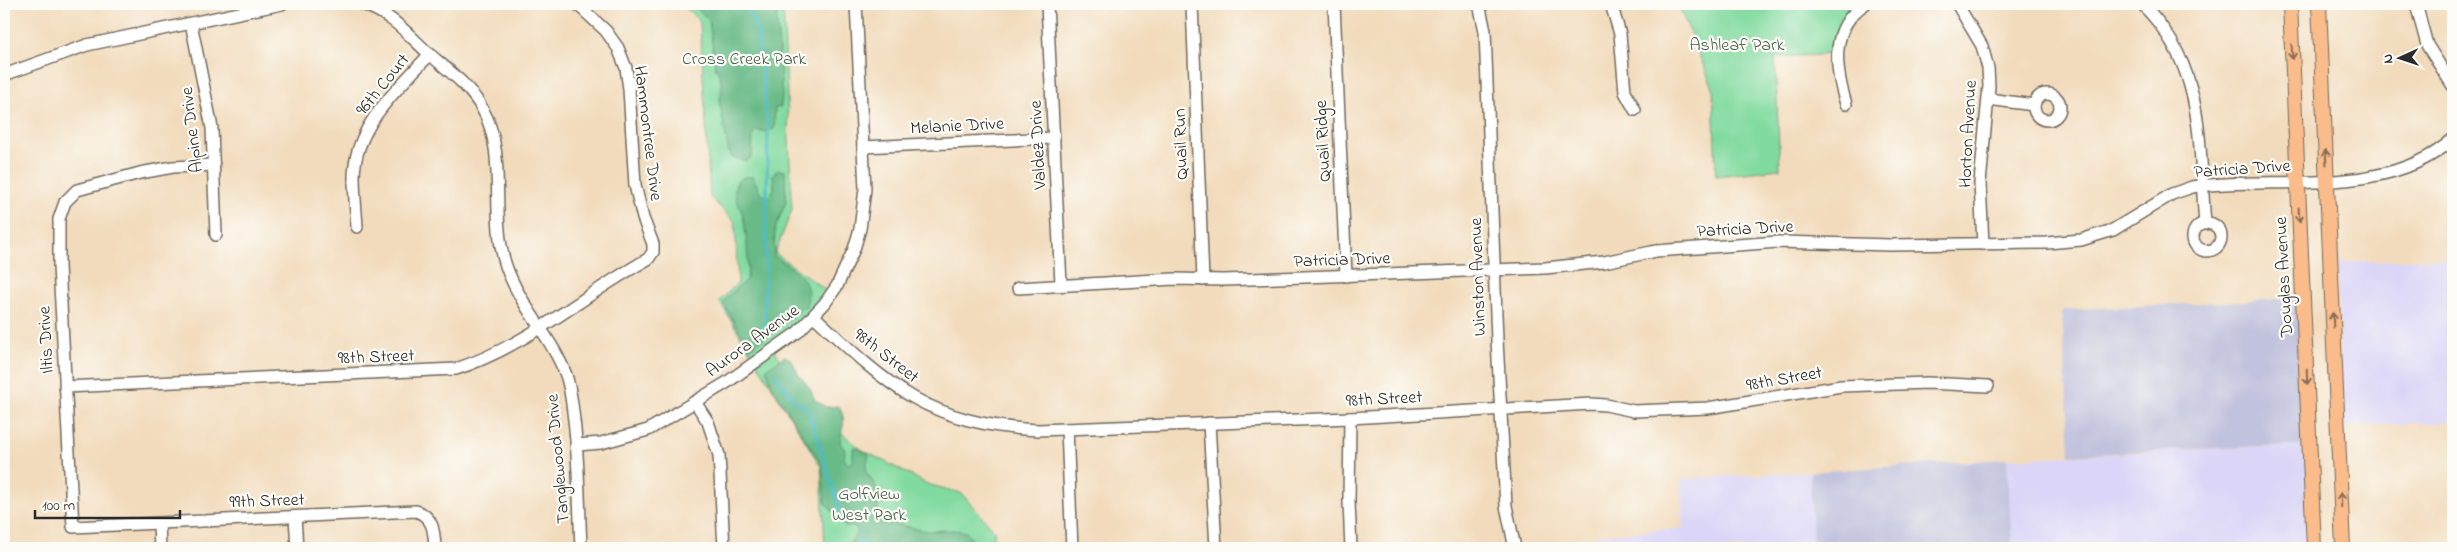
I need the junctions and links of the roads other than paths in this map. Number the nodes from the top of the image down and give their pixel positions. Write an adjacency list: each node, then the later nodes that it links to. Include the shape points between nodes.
1 (282, 4): 17 (street)
2 (362, 4): 16 (street, Tanglewood Drive)
3 (577, 4): 36 (street, Hammontree Drive, via 606,31 626,68 635,185)
4 (856, 4): 27 (street, Aurora Avenue)
5 (1047, 4): 25 (street, Valdez Drive)
6 (1334, 4): 38 (street, Quail Ridge)
7 (1479, 4): 37 (street, Winston Avenue, via 1485,31)
8 (1611, 4): 24 (street, via 1620,34 1625,92)
9 (1865, 4): 22 (street, via 1850,16 1839,37 1838,78)
10 (1958, 4): 21 (street, Horton Avenue, via 1985,57)
11 (2142, 4): 31 (street, via 2175,44 2189,76)
12 (2290, 4): 30 (main road, Douglas Avenue, one-way to 30)
13 (2319, 4): 29 (main road, one-way to 13)
14 (2416, 4): 20 (street, via 2427,45)
15 (1192, 5): 39 (street, Quail Run)
16 (383, 8): 18 (street, Tanglewood Drive)
17 (191, 23): 19 (street, via 86,45); 28 (street, Alpine Drive, via 208,100)
18 (430, 54): 33 (street, 96th Court, via 373,118 362,140 354,175); 43 (street, Tanglewood Drive, via 484,110 495,149 501,248 512,282)
19 (4, 75)
20 (2453, 86)
21 (1988, 99): 23 (street); 35 (street, Horton Avenue, via 1980,183)
22 (1846, 104)
23 (2034, 105)
24 (1635, 110)
25 (1054, 138): 27 (street, Melanie Drive); 40 (street, Valdez Drive)
26 (2453, 139): 29 (street, Patricia Drive, via 2407,168 2375,177)
27 (863, 147): 42 (street, Aurora Avenue, via 865,189 860,230 843,274)
28 (214, 165): 34 (street, Alpine Drive); 45 (street, Iltis Drive, via 140,173 77,190 65,202 59,218)
29 (2327, 180): 30 (street, Patricia Drive); 65 (main road, one-way to 29)
30 (2298, 182): 31 (street, Patricia Drive); 64 (main road, Douglas Avenue, one-way to 64)
31 (2202, 186): 32 (street); 35 (street, Patricia Drive, via 2172,194 2113,230 2082,240)
32 (2204, 224)
33 (357, 227)
34 (216, 235)
35 (1983, 244): 37 (street, Patricia Drive, via 1778,242 1656,251 1584,264)
36 (653, 251): 43 (street, 98th Street, via 648,260)
37 (1494, 270): 38 (street, Patricia Drive); 47 (street, Winston Avenue)
38 (1346, 276): 39 (street, Patricia Drive)
39 (1203, 280): 40 (street, Patricia Drive)
40 (1061, 284): 41 (street, Patricia Drive)
41 (1018, 288)
42 (814, 316): 46 (street, Aurora Avenue, via 798,332); 50 (street, 98th Street, via 876,374 920,402 970,421 1008,428)
43 (540, 328): 45 (street, 98th Street, via 483,360 456,369); 51 (street, Tanglewood Drive, via 567,376)
44 (1988, 386): 47 (street, 98th Street, via 1928,383 1848,385 1693,409 1634,411 1591,404)
45 (65, 387): 54 (street, Iltis Drive)
46 (695, 402): 51 (street, Aurora Avenue, via 648,430); 59 (street, via 708,422 719,456)
47 (1501, 410): 48 (street, 98th Street); 63 (street, Winston Avenue, via 1506,506)
48 (1350, 418): 49 (street, 98th Street); 62 (street)
49 (1209, 423): 50 (street, 98th Street); 61 (street)
50 (1067, 429): 60 (street)
51 (577, 445): 58 (street, Tanglewood Drive)
52 (295, 517): 53 (street, 99th Street); 56 (street); 57 (street, 99th Street, via 416,512 430,520)
53 (159, 523): 54 (street, 99th Street); 55 (street)
54 (73, 527)
55 (160, 548)
56 (297, 548)
57 (435, 548)
58 (581, 548)
59 (724, 548)
60 (1072, 548)
61 (1216, 548)
62 (1351, 548)
63 (1515, 548)
64 (2314, 548)
65 (2343, 548)

